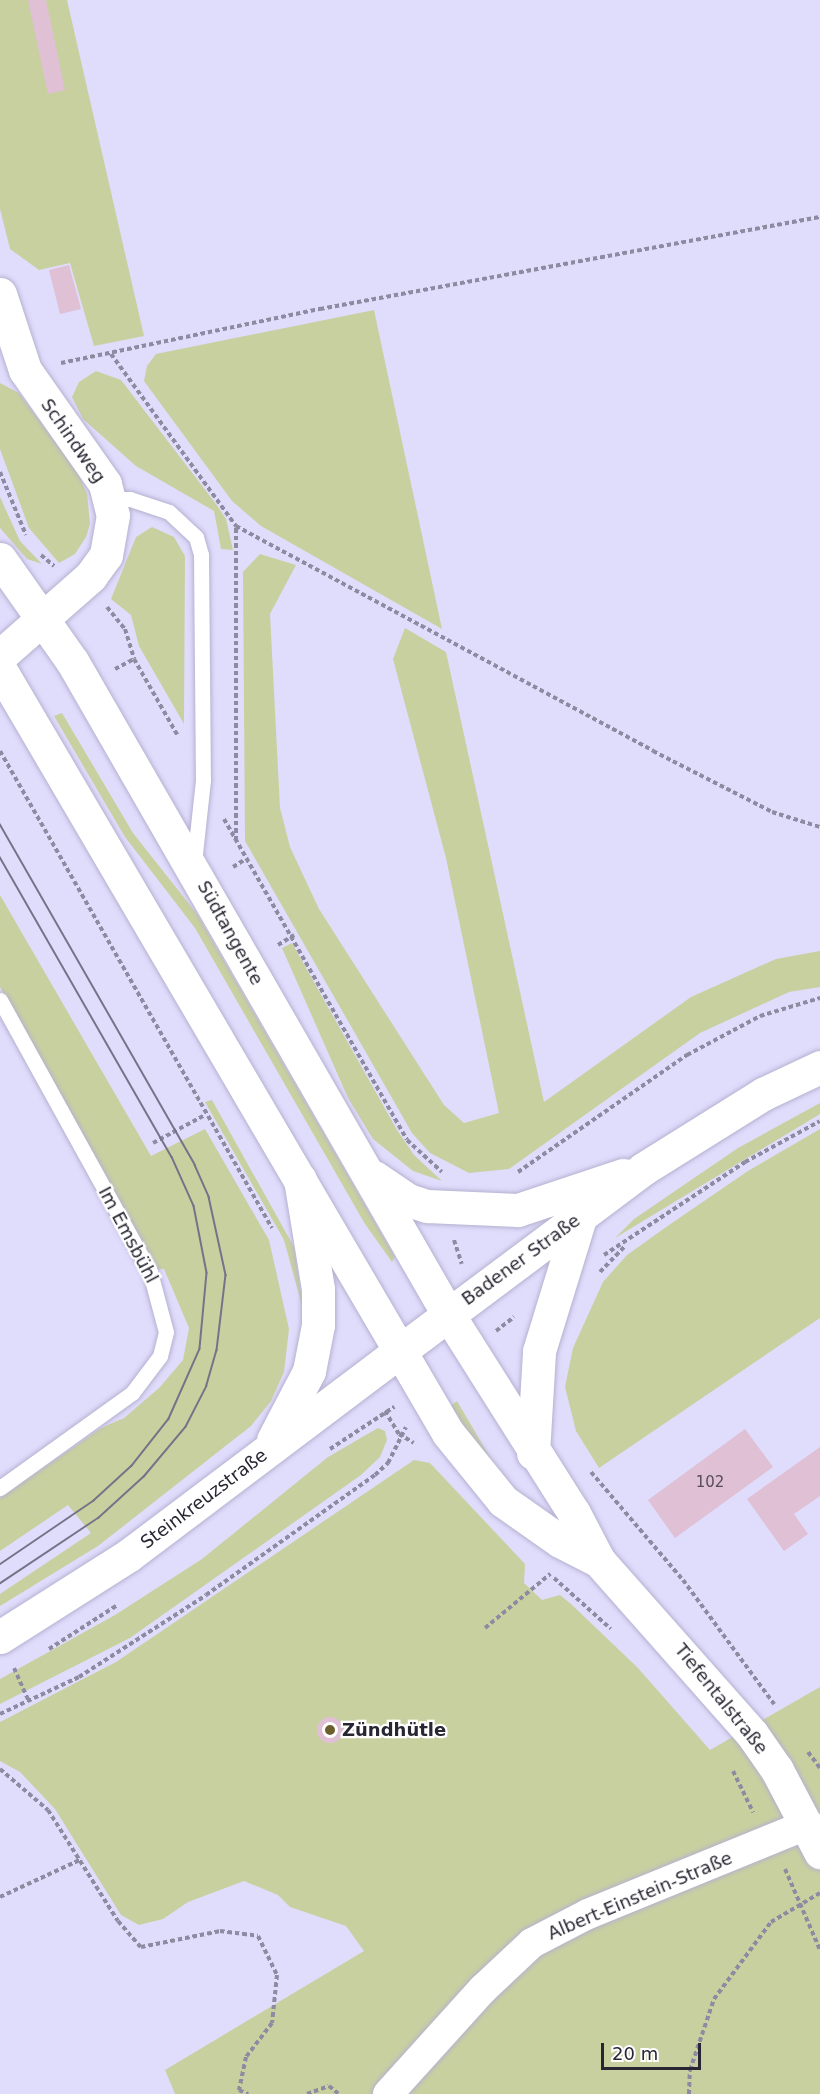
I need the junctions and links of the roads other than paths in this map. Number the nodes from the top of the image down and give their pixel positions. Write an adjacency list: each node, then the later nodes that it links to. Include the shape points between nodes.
1 (0, 294): 2 (main road, Schindweg, via 25,370 93,465)
2 (110, 499): 4 (main road, Schindweg, via 112,537 106,555 81,588); 7 (lane, via 138,501 170,512 196,537 201,573 203,780)
3 (0, 559): 4 (main road, Südtangente)
4 (45, 617): 5 (main road, Schindweg); 7 (main road, Südtangente)
5 (0, 656)
6 (0, 669): 11 (main road)
7 (193, 867): 12 (main road, Südtangente)
8 (0, 1000): 18 (lane, Im Emsbühl, via 150,1272 166,1332 160,1356 132,1393)
9 (820, 1067): 10 (main road, Badener Straße, via 763,1094)
10 (644, 1169): 12 (main road, Badener Straße, via 518,1210 428,1206 408,1200); 13 (main road, Badener Straße)
11 (300, 1174): 15 (main road); 16 (main road, via 318,1289 318,1325 309,1371)
12 (370, 1174): 14 (main road, Südtangente)
13 (580, 1218): 14 (main road, Badener Straße); 17 (main road, via 539,1351)
14 (448, 1314): 15 (main road, Badener Straße); 17 (main road, Tiefentalstraße)
15 (400, 1351): 16 (main road, Steinkreuzstraße); 19 (main road, Tiefentalstraße, via 448,1433 503,1501 528,1521)
16 (266, 1452): 20 (main road, Steinkreuzstraße, via 129,1555)
17 (534, 1453): 19 (main road, Tiefentalstraße)
18 (0, 1488)
19 (599, 1561): 21 (main road, Tiefentalstraße, via 730,1706 777,1770)
20 (0, 1636)
21 (814, 1838): 22 (street, Albert-Einstein-Straße, via 771,1842 652,1887 532,1943 483,1989)
22 (388, 2094)

